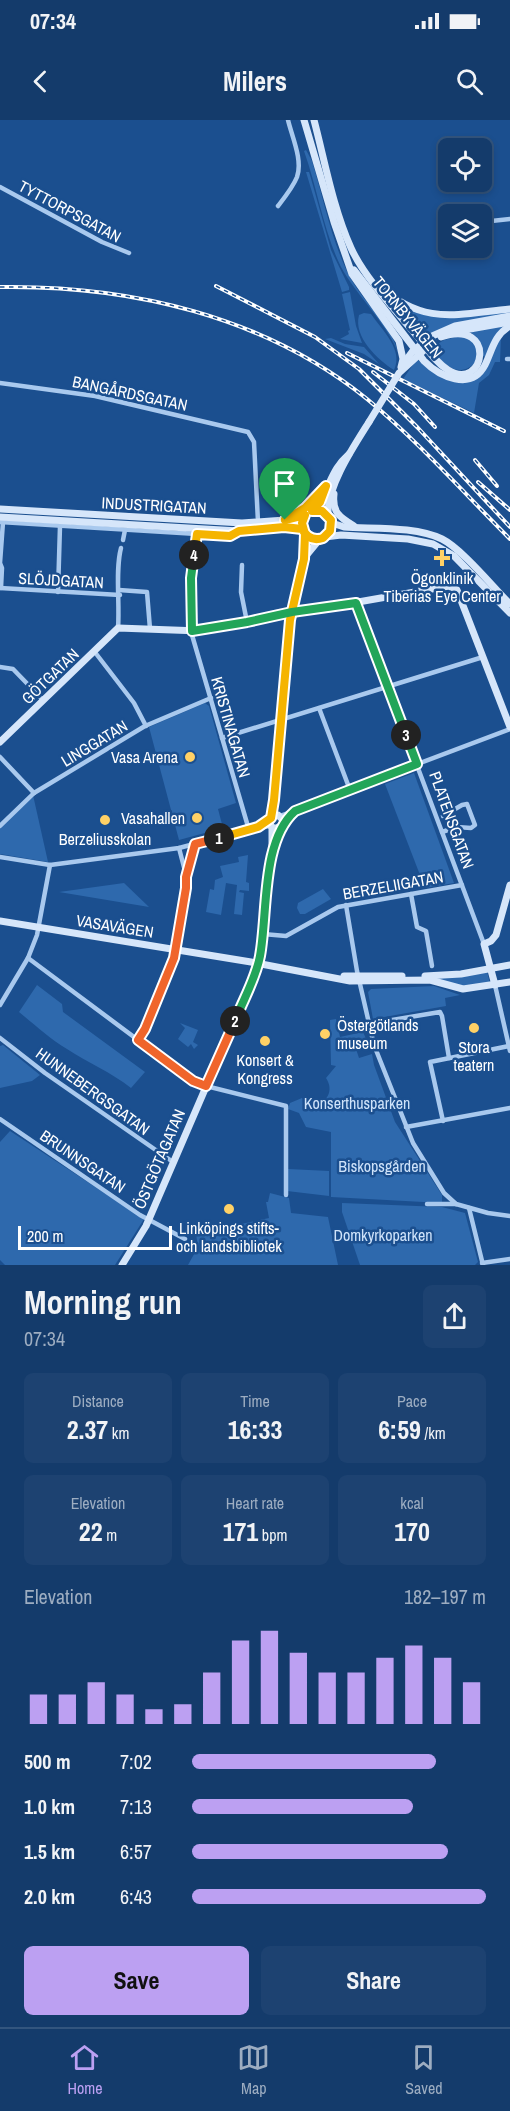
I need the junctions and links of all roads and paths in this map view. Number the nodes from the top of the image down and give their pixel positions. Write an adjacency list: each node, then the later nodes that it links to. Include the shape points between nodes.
1 (288, 120): 5 (street, via 298,172)
2 (304, 120): 8 (main road, TORNBYVÄGEN)
3 (314, 120): 10 (main road, TORNBYVÄGEN, via 344,231)
4 (0, 187): 9 (street, TYTTORPSGATAN)
5 (278, 206)
6 (510, 219): 7 (street)
7 (492, 221)
8 (344, 252): 13 (main road, TORNBYVÄGEN, via 412,347 431,368 445,376 462,380 478,374 496,339); 16 (main road, TORNBYVÄGEN, via 359,287 399,341)
9 (129, 253)
10 (365, 271): 11 (main road, TORNBYVÄGEN, via 397,300 422,312 441,315); 14 (main road, TORNBYVÄGEN, via 445,368 460,374 478,365 481,351 475,340 461,334)
11 (510, 309)
12 (510, 316): 15 (main road, via 455,326)
13 (510, 324): 14 (main road)
14 (441, 337): 15 (main road)
15 (432, 340): 16 (main road, bridge, via 412,352)
16 (401, 369): 18 (main road, bridge)
17 (0, 384): 27 (street, BANGÅRDSGATAN, via 95,396 248,432 254,442)
18 (349, 454): 19 (main road); 20 (main road)
19 (335, 485): 24 (main road, via 329,498); 29 (main road, via 335,512)
20 (326, 486): 22 (main road); 25 (main road, via 305,508)
21 (0, 509): 27 (main road, INDUSTRIGATAN)
22 (312, 511): 23 (main road); 24 (main road, via 319,510)
23 (305, 515): 25 (main road, INDUSTRIGATAN); 32 (main road)
24 (329, 517): 29 (main road, via 338,526); 34 (main road, via 332,528)
25 (285, 520): 27 (main road, INDUSTRIGATAN)
26 (1, 521): 28 (street); 31 (main road, INDUSTRIGATAN); 39 (street)
27 (258, 522)
28 (60, 526): 30 (street); 40 (street)
29 (356, 528): 43 (main road, via 415,532 447,542)
30 (125, 530): 33 (street); 35 (street)
31 (239, 531): 32 (main road, INDUSTRIGATAN, via 284,527); 33 (street, via 230,536)
32 (303, 531): 34 (main road, via 309,538); 37 (main road, ÖSTGÖTAGATAN)
33 (197, 534): 49 (street, KRISTINAGATAN, via 191,578)
34 (322, 538): 37 (main road, ÖSTGÖTAGATAN); 45 (main road, via 425,541 450,552)
35 (123, 540)
36 (122, 548): 41 (street)
37 (304, 559): 44 (main road, ÖSTGÖTAGATAN)
38 (242, 565): 46 (street, via 241,592)
39 (1, 588): 40 (street, SLÖJDGATAN)
40 (58, 592): 41 (street, SLÖJDGATAN)
41 (119, 593): 47 (street); 48 (street, SLÖJDGATAN, via 147,592)
42 (356, 603): 44 (main road); 51 (main road, via 449,586 457,590); 53 (street, PLATENSGATAN)
43 (510, 604)
44 (292, 612): 46 (main road); 57 (main road, ÖSTGÖTAGATAN)
45 (510, 613)
46 (247, 622): 49 (main road)
47 (118, 628): 48 (main road); 50 (main road, GÖTGATAN)
48 (150, 630): 49 (main road)
49 (192, 631): 54 (street, KRISTINAGATAN)
50 (94, 651): 55 (main road, GÖTGATAN); 58 (street)
51 (483, 657): 53 (street); 59 (main road)
52 (0, 667): 55 (street, via 13,669)
53 (387, 686): 56 (street); 63 (street, PLATENSGATAN)
54 (211, 698): 58 (street, LINGGATAN); 60 (street, KRISTINAGATAN)
55 (43, 700): 61 (main road, GÖTGATAN)
56 (319, 708): 57 (street); 64 (street)
57 (282, 720): 60 (street); 66 (main road, ÖSTGÖTAGATAN)
58 (147, 726): 65 (street, LINGGATAN)
59 (510, 726): 63 (street)
60 (222, 738): 71 (street, KRISTINAGATAN)
61 (0, 742)
62 (0, 757): 65 (street)
63 (417, 764): 64 (street); 72 (street, PLATENSGATAN)
64 (350, 790): 68 (street)
65 (34, 793): 70 (street, LINGGATAN)
66 (274, 800): 68 (main road, ÖSTGÖTAGATAN); 69 (main road, ÖSTGÖTAGATAN)
67 (443, 816): 72 (street, via 467,804 475,825)
68 (281, 820): 69 (main road, via 278,828); 69 (main road, via 274,815); 75 (main road, ÖSTGÖTAGATAN)
69 (271, 823): 71 (street); 75 (main road, ÖSTGÖTAGATAN)
70 (0, 826)
71 (249, 830): 73 (street)
72 (442, 832): 79 (street, PLATENSGATAN)
73 (195, 844): 74 (street); 78 (street)
74 (179, 848): 77 (street); 78 (street)
75 (272, 855): 85 (main road, ÖSTGÖTAGATAN)
76 (0, 857): 77 (street)
77 (50, 865): 84 (street)
78 (186, 877): 87 (street)
79 (462, 885): 81 (street, BERZELIIGATAN); 86 (street, PLATENSGATAN)
80 (510, 885): 86 (main road, via 496,935)
81 (411, 894): 82 (street, BERZELIIGATAN); 91 (street, via 417,927 426,931)
82 (346, 905): 85 (street, BERZELIIGATAN, via 286,936); 93 (street)
83 (0, 921): 84 (main road, VASAVÄGEN)
84 (39, 928): 87 (main road, VASAVÄGEN); 88 (street)
85 (263, 934): 89 (main road, ÖSTGÖTAGATAN)
86 (484, 944): 92 (main road, PLATENSGATAN)
87 (176, 950): 89 (main road, VASAVÄGEN); 99 (street)
88 (28, 958): 96 (street); 99 (street)
89 (259, 964): 93 (main road, VASAVÄGEN); 102 (main road, ÖSTGÖTAGATAN)
90 (510, 965): 92 (main road, VASAVÄGEN)
91 (432, 966)
92 (492, 969): 93 (main road, VASAVÄGEN); 95 (main road, PLATENSGATAN)
93 (359, 979): 95 (main road, VASAVÄGEN, via 430,980 463,989); 97 (street)
94 (510, 982): 95 (main road, VASAVÄGEN)
95 (495, 985): 100 (street, PLATENSGATAN)
96 (0, 1005)
97 (368, 1024): 101 (street, via 441,1013); 106 (street)
98 (1, 1039): 107 (street, HUNNEBERGSGATAN)
99 (138, 1040): 102 (street, via 193,1081)
100 (510, 1048): 101 (street)
101 (449, 1058): 105 (street, via 429,1064)
102 (206, 1086): 107 (main road, ÖSTGÖTAGATAN); 108 (street, via 286,1106)
103 (510, 1108): 105 (street)
104 (0, 1119): 113 (street, BRUNNSGATAN)
105 (443, 1120): 106 (street)
106 (406, 1127): 110 (street, via 444,1193)
107 (173, 1162): 113 (main road, ÖSTGÖTAGATAN)
108 (286, 1195)
109 (428, 1204): 110 (street)
110 (456, 1204): 111 (street)
111 (469, 1208): 112 (street); 116 (street)
112 (510, 1216)
113 (149, 1220): 114 (street, BRUNNSGATAN); 117 (main road, ÖSTGÖTAGATAN)
114 (185, 1239)
115 (510, 1259): 116 (street)
116 (482, 1264)
117 (122, 1265)

